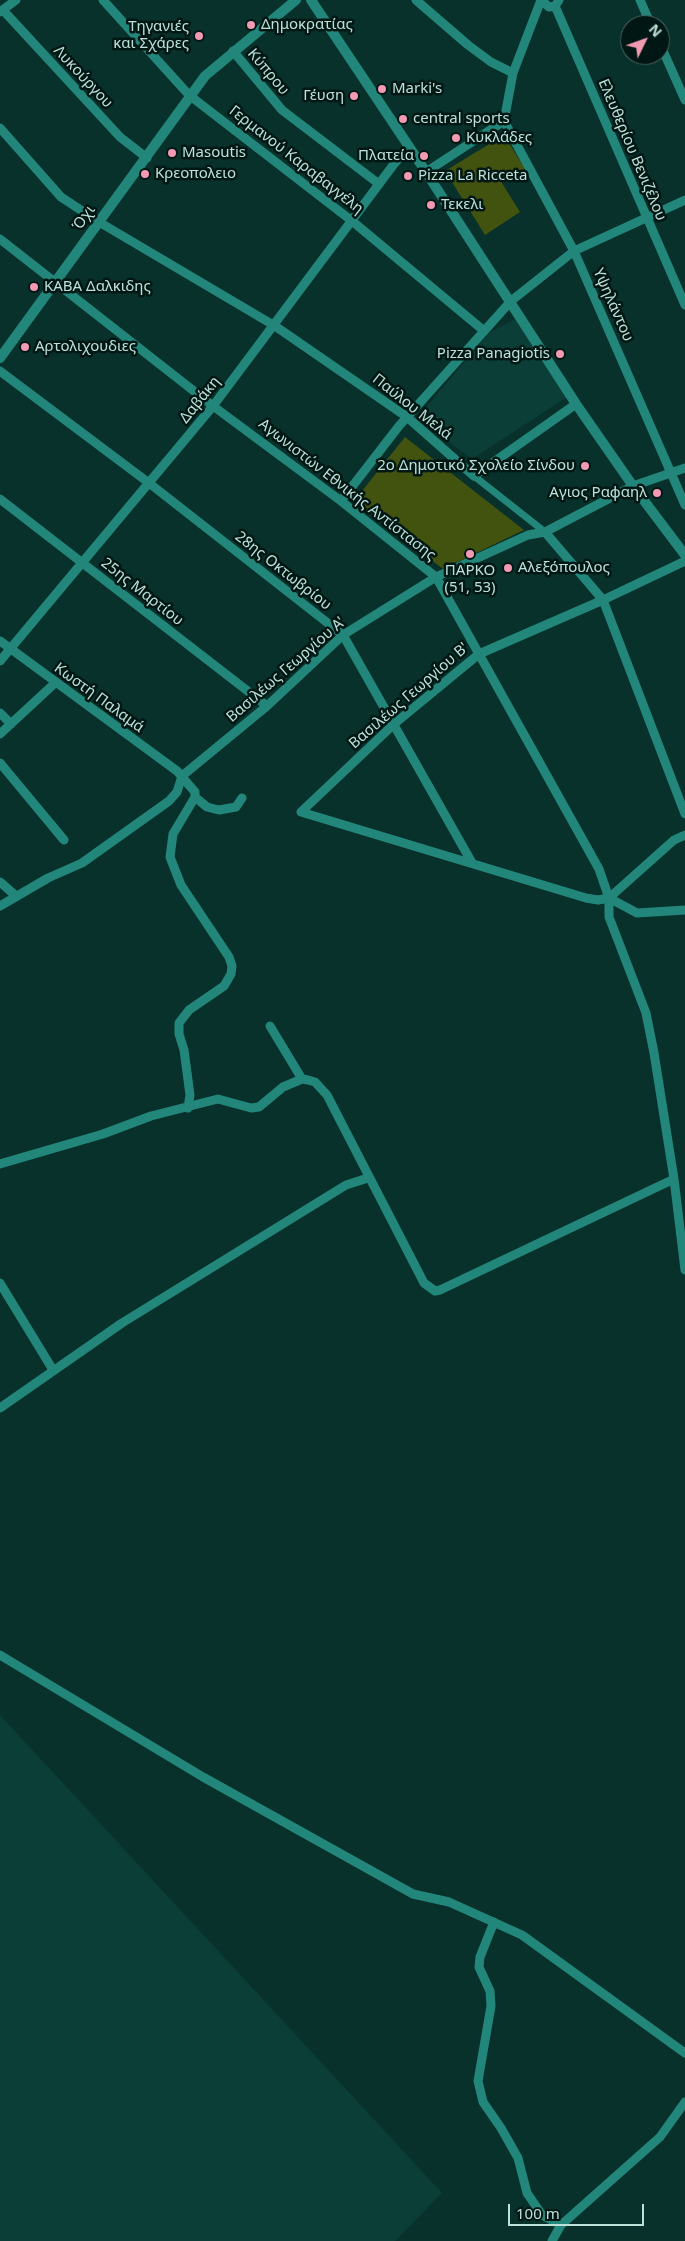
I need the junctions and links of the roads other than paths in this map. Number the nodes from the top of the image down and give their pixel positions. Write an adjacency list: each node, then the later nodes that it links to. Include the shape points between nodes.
1 (16, 0): 9 (street)
2 (103, 0): 14 (street, Γερμανού Καραβαγγέλη)
3 (296, 0): 11 (street)
4 (311, 0): 18 (street)
5 (416, 0): 13 (street, via 476,51)
6 (541, 0): 8 (street, via 547,6); 13 (street)
7 (640, 0): 10 (street)
8 (557, 3): 23 (street, Ελευθερίου Βενιζέλου)
9 (1, 11): 19 (street, Λυκούργου, via 120,137)
10 (647, 15)
11 (233, 51): 14 (street); 21 (street, Κύπρου, via 282,110)
12 (669, 65): 15 (street)
13 (513, 73): 16 (street)
14 (189, 95): 19 (street, Όχι); 24 (street, Γερμανού Καραβαγγέλη)
15 (685, 100)
16 (504, 122): 20 (street); 27 (street, Υψηλάντου)
17 (0, 128): 25 (street, Παύλου Μελά, via 61,197)
18 (409, 147): 20 (street); 21 (street, Δαβάκη)
19 (147, 158): 25 (street, Όχι)
20 (426, 172): 29 (street)
21 (378, 184): 24 (street, Δαβάκη)
22 (685, 200): 23 (street)
23 (647, 218): 27 (street); 30 (street, Ελευθερίου Βενιζέλου)
24 (352, 221): 31 (street, Δαβάκη); 32 (street, Γερμανού Καραβαγγέλη)
25 (99, 222): 28 (street, Όχι); 31 (street, Παύλου Μελά)
26 (0, 239): 28 (street, Αγωνιστών Εθνικής Αντίστασης)
27 (574, 251): 29 (street); 39 (street, Υψηλάντου)
28 (56, 283): 33 (street, Όχι); 36 (street, Αγωνιστών Εθνικής Αντίστασης)
29 (511, 301): 32 (street); 35 (street)
30 (685, 305)
31 (275, 326): 36 (street, Δαβάκη); 37 (street, Παύλου Μελά)
32 (483, 330): 37 (street)
33 (0, 358)
34 (0, 371): 41 (street, 28ης Οκτωβρίου)
35 (576, 404): 40 (street); 42 (street)
36 (213, 406): 41 (street, Δαβάκη); 44 (street, Αγωνιστών Εθνικής Αντίστασης)
37 (407, 417): 40 (street, Παύλου Μελά); 44 (street)
38 (685, 468): 39 (street, Βασιλέως Γεωργίου Α')
39 (672, 474): 42 (street, Βασιλέως Γεωργίου Α'); 45 (street, Υψηλάντου)
40 (474, 476): 46 (street, Παύλου Μελά)
41 (149, 483): 49 (street, Δαβάκη); 52 (street, 28ης Οκτωβρίου)
42 (632, 486): 46 (street, Βασιλέως Γεωργίου Α'); 47 (street)
43 (0, 499): 49 (street, 25ης Μαρτίου)
44 (342, 500): 50 (street, Αγωνιστών Εθνικής Αντίστασης)
45 (685, 505)
46 (545, 532): 50 (street, Βασιλέως Γεωργίου Α', via 528,535); 51 (street, Παύλου Μελά)
47 (685, 555)
48 (685, 561): 51 (street, Βασιλέως Γεωργίου Β')
49 (83, 563): 54 (street, Δαβάκη); 58 (street, 25ης Μαρτίου)
50 (436, 577): 52 (street, Βασιλέως Γεωργίου Α'); 55 (street, Αγωνιστών Εθνικής Αντίστασης)
51 (603, 600): 55 (street, Βασιλέως Γεωργίου Β'); 67 (street, Παύλου Μελά)
52 (343, 635): 58 (street, Βασιλέως Γεωργίου Α'); 61 (street, 28ης Οκτωβρίου)
53 (0, 640): 54 (street, Κωστή Παλαμά)
54 (10, 648): 56 (street, Δαβάκη); 57 (street, Κωστή Παλαμά)
55 (479, 654): 61 (street, Βασιλέως Γεωργίου Β'); 73 (street, Αγωνιστών Εθνικής Αντίστασης, via 599,869)
56 (0, 661)
57 (56, 683): 60 (street); 64 (street, Κωστή Παλαμά)
58 (267, 706): 64 (street, Βασιλέως Γεωργίου Α')
59 (0, 713): 60 (street)
60 (11, 724): 62 (street)
61 (394, 724): 70 (street, 28ης Οκτωβρίου); 70 (street, Βασιλέως Γεωργίου Β', via 301,812)
62 (0, 734)
63 (0, 763): 69 (street)
64 (182, 776): 65 (street); 72 (street, via 177,792 169,801 82,863)
65 (195, 798): 66 (street, via 207,807 219,810 236,807); 78 (street, via 173,834 170,857 180,885 232,966 224,986 189,1010 179,1023 190,1095)
66 (242, 798)
67 (685, 814)
68 (685, 835): 73 (street, via 674,840)
69 (64, 840)
70 (470, 861): 73 (street, via 586,898)
71 (0, 882): 72 (street)
72 (16, 896): 74 (street)
73 (609, 898): 75 (street, via 637,913); 81 (street, Αγωνιστών Εθνικής Αντίστασης, via 609,917 646,1013)
74 (0, 906)
75 (685, 910)
76 (270, 1026): 77 (street)
77 (302, 1079): 78 (street, via 283,1087 259,1107 250,1108 218,1099); 80 (street, via 322,1087)
78 (188, 1108): 79 (street, via 151,1116 111,1132)
79 (0, 1164)
80 (368, 1178): 81 (street, via 424,1283 434,1291); 84 (street, via 346,1185 122,1323)
81 (674, 1179): 82 (street, Αγωνιστών Εθνικής Αντίστασης)
82 (685, 1270)
83 (0, 1282): 84 (street)
84 (53, 1370): 85 (street)
85 (0, 1408)
86 (0, 1654): 87 (street, via 204,1777 413,1894 449,1902)
87 (494, 1922): 88 (street, via 522,1935); 90 (street, via 480,1957 491,2006 478,2081 483,2102 518,2158 527,2193 542,2215)
88 (685, 2053)
89 (685, 2102): 90 (street, via 660,2138)
90 (561, 2225): 91 (street)
91 (552, 2241)

